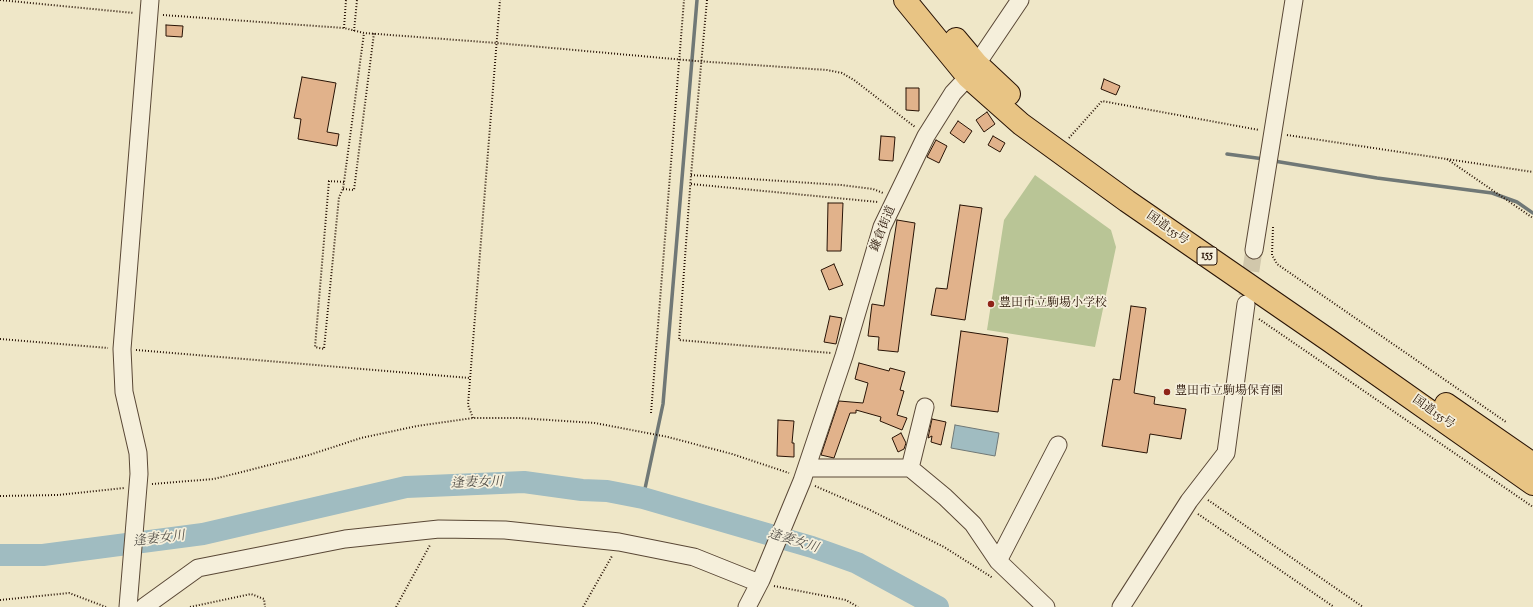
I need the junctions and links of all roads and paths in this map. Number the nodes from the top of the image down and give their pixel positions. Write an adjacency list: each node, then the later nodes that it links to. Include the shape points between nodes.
1 (0, 0): 11 (path)
2 (346, 0): 12 (path)
3 (357, 0): 13 (path)
4 (500, 0): 16 (path)
5 (684, 0): 17 (path)
6 (707, 0): 18 (path)
7 (905, 0): 19 (highway, 国道155号 / 155)
8 (923, 0): 19 (highway, 国道155号 / 155)
9 (1020, 0): 19 (street, 鎌倉街道)
10 (1294, 0): 20 (street)
11 (150, 7): 12 (path); 35 (street)
12 (344, 28): 13 (path)
13 (354, 31): 14 (path)
14 (364, 33): 15 (path); 26 (path)
15 (374, 33): 16 (path); 28 (path, via 354,190)
16 (497, 42): 17 (path); 37 (path)
17 (679, 60): 18 (path); 39 (path)
18 (701, 61): 21 (path, via 842,73); 25 (path)
19 (973, 70): 21 (street, 鎌倉街道, via 953,93); 22 (highway, 国道155号 / 155, via 1014,99); 46 (highway, 国道155号 / 155, via 1021,124 1127,201)
20 (1273, 133): 22 (path, via 1102,101); 23 (path); 32 (street)
21 (926, 136): 29 (street, 鎌倉街道)
22 (1066, 142): 43 (highway, 国道155号 / 155)
23 (1446, 159): 24 (path); 30 (path)
24 (1533, 172)
25 (691, 175): 27 (path); 29 (path, via 873,189)
26 (344, 182): 28 (path); 28 (path, via 330,181 315,347 324,349 339,197)
27 (691, 184): 29 (path); 36 (path, via 679,340)
28 (343, 189)
29 (895, 203): 36 (street, 鎌倉街道, via 882,227)
30 (1533, 218)
31 (1274, 223): 41 (path, via 1272,255 1277,264)
32 (1254, 250)
33 (1246, 307): 49 (street, via 1226,453); 50 (path)
34 (0, 339): 35 (path)
35 (122, 349): 37 (path); 47 (street, via 124,392 138,453)
36 (844, 356): 45 (street, 鎌倉街道)
37 (470, 378): 40 (path, via 468,405)
38 (925, 407): 44 (street)
39 (651, 413)
40 (473, 418): 45 (path, via 595,423 649,432 732,454); 47 (path, via 361,438 309,455 214,479)
41 (1506, 422)
42 (1058, 445): 53 (street)
43 (1533, 464)
44 (910, 468): 45 (street); 53 (street, via 973,524)
45 (803, 477): 54 (path, via 944,547); 55 (street, 鎌倉街道)
46 (1533, 484)
47 (139, 492): 48 (path, via 130,488 58,495); 58 (street)
48 (0, 496)
49 (1191, 498): 66 (street); 67 (path); 68 (path)
50 (1533, 507)
51 (439, 529): 52 (street, via 506,530); 58 (street, via 345,539 198,568); 61 (path)
52 (620, 542): 55 (street, via 694,557); 62 (path)
53 (998, 561): 65 (street)
54 (996, 580)
55 (760, 581): 63 (street); 64 (path, via 846,600)
56 (0, 600): 57 (path, via 69,593)
57 (106, 607)
58 (134, 607)
59 (190, 607): 60 (path, via 250,594 264,599)
60 (265, 607)
61 (396, 607)
62 (584, 607)
63 (747, 607)
64 (858, 607)
65 (1046, 607)
66 (1122, 607)
67 (1334, 607)
68 (1363, 607)

